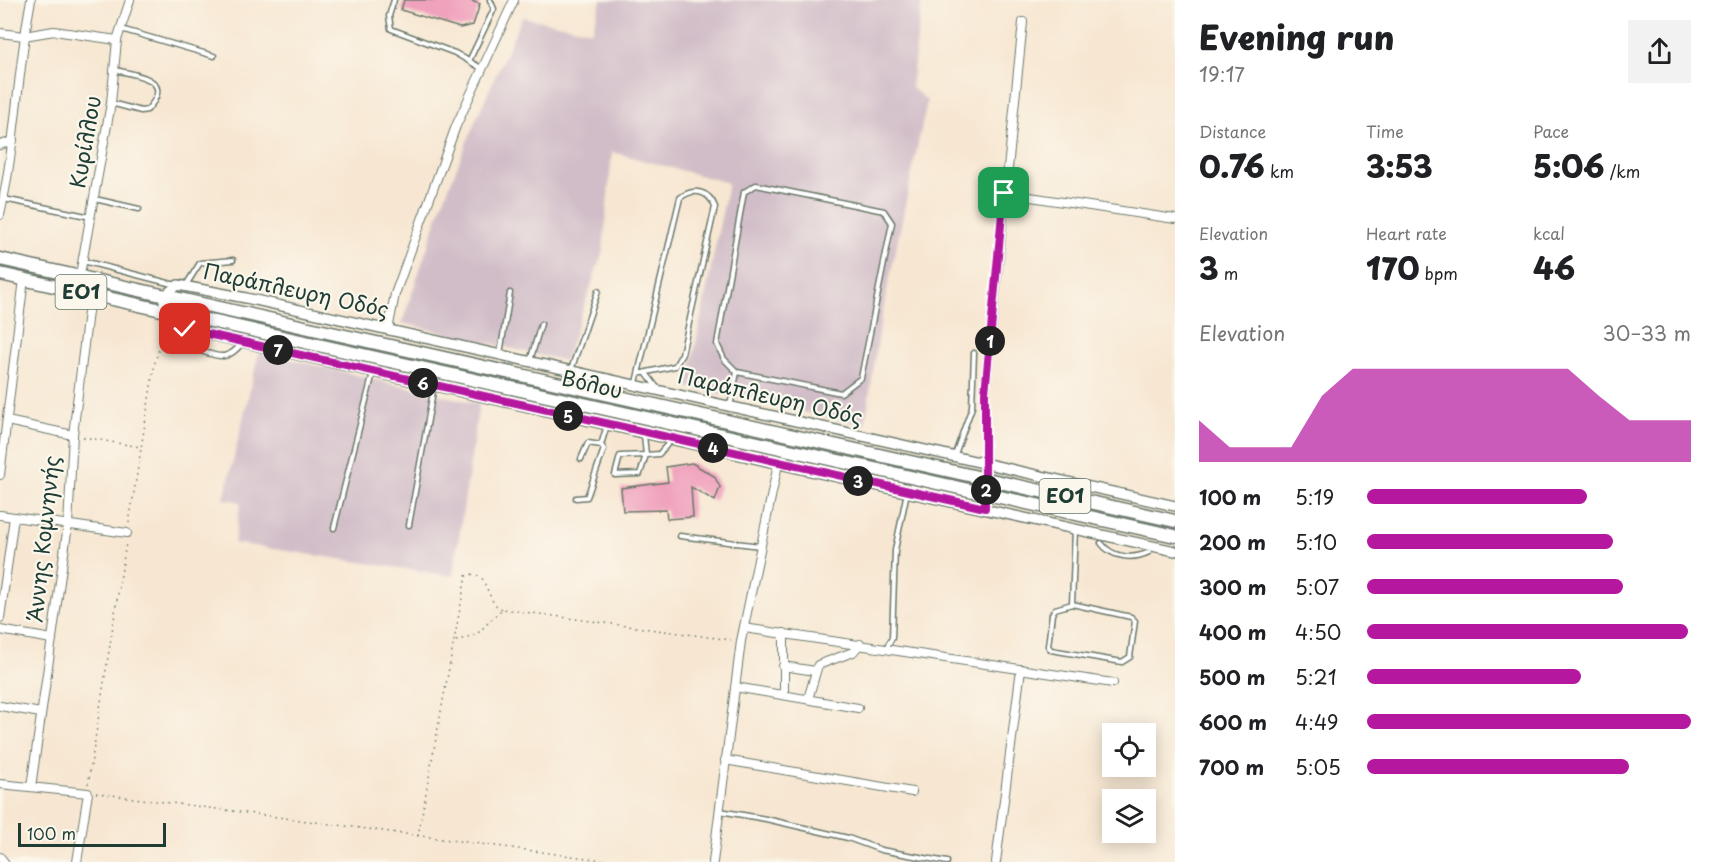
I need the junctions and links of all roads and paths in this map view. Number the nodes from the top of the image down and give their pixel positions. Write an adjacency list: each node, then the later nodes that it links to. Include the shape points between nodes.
1 (31, 0): 9 (street)
2 (130, 0): 7 (street, Κυρίλλου)
3 (394, 0): 12 (lane, via 389,16 391,29)
4 (490, 0): 12 (lane, via 494,9)
5 (514, 0): 13 (street)
6 (1023, 22): 18 (street)
7 (121, 28): 10 (street, Κυρίλλου); 11 (lane)
8 (0, 33): 9 (street)
9 (24, 36): 10 (street, via 54,31); 16 (street)
10 (117, 40): 14 (street, Κυρίλλου)
11 (214, 56)
12 (469, 61): 13 (lane)
13 (482, 68): 39 (street, via 412,244)
14 (116, 70): 15 (street, Κυρίλλου); 15 (lane, via 154,82 156,98 147,110)
15 (111, 103): 20 (street, Κυρίλλου)
16 (13, 141): 17 (street); 19 (street)
17 (0, 145)
18 (1004, 193): 24 (street); 64 (street, via 985,393)
19 (3, 199): 22 (street); 23 (lane)
20 (94, 199): 21 (lane); 23 (street, Κυρίλλου)
21 (140, 209)
22 (0, 214)
23 (91, 217): 27 (street, Κυρίλλου)
24 (1175, 219)
25 (0, 259): 29 (main road, Βόλου / ΕΟ1)
26 (232, 260): 31 (lane, via 200,263)
27 (83, 261): 29 (street, Κυρίλλου); 31 (lane)
28 (0, 274): 30 (main road, Βόλου / ΕΟ1)
29 (86, 278): 33 (street, Κυρίλλου); 33 (street); 35 (main road, Βόλου / ΕΟ1)
30 (24, 279): 33 (main road, Βόλου / ΕΟ1); 53 (street)
31 (182, 286): 35 (street, Παράπλευρη Οδός); 39 (street, Παράπλευρη Οδός)
32 (598, 291): 44 (lane)
33 (84, 292): 36 (main road, Βόλου / ΕΟ1); 56 (street, Άννης Κομνηνής)
34 (510, 293): 42 (lane)
35 (165, 295): 36 (street); 66 (main road, Βόλου / ΕΟ1)
36 (163, 310): 38 (street); 68 (main road, Βόλου / ΕΟ1)
37 (541, 324): 43 (lane)
38 (182, 327): 40 (street); 40 (lane, via 190,348 226,357); 59 (path, via 163,336 158,348)
39 (388, 330): 42 (street, Παράπλευρη Οδός)
40 (243, 342): 45 (street)
41 (974, 353): 61 (lane, via 972,407)
42 (500, 355): 43 (street, Παράπλευρη Οδός)
43 (530, 362): 44 (street, Παράπλευρη Οδός)
44 (571, 371): 50 (street, Παράπλευρη Οδός)
45 (373, 372): 49 (street); 77 (lane)
46 (737, 372): 46 (lane, via 841,393 861,378 892,223 884,210 756,185 744,192 717,344 724,359); 52 (lane)
47 (646, 373): 48 (lane); 48 (lane, via 675,366 682,354 715,207 700,192 680,198); 51 (lane)
48 (638, 374): 50 (lane)
49 (434, 386): 54 (street); 76 (lane)
50 (635, 386): 51 (street, Παράπλευρη Οδός)
51 (659, 391): 52 (street, Παράπλευρη Οδός)
52 (730, 407): 61 (street, Παράπλευρη Οδός)
53 (7, 421): 56 (street); 65 (street)
54 (607, 424): 55 (street); 58 (lane)
55 (644, 432): 57 (street); 60 (lane)
56 (73, 435): 59 (path); 75 (street, Άννης Κομνηνής)
57 (673, 438): 60 (lane, via 659,454); 63 (street)
58 (601, 445): 62 (lane, via 588,443); 69 (lane, via 604,449 587,497)
59 (141, 447): 79 (path)
60 (646, 455): 60 (lane, via 620,456 614,474 640,474)
61 (954, 458): 64 (street, Παράπλευρη Οδός)
62 (581, 459)
63 (778, 464): 67 (street); 83 (street)
64 (987, 465): 66 (street); 70 (street, Παράπλευρη Οδός)
65 (0, 475)
66 (987, 478): 68 (street); 74 (main road, Βόλου / ΕΟ1)
67 (907, 491): 71 (street); 97 (lane, via 895,550 892,638)
68 (986, 494): 71 (street); 80 (main road, Βόλου / ΕΟ1)
69 (576, 498)
70 (1175, 506)
71 (985, 508): 78 (street)
72 (0, 515): 73 (street)
73 (14, 517): 75 (street); 89 (street)
74 (1175, 521)
75 (68, 525): 79 (street); 93 (street, Άννης Κομνηνής)
76 (409, 525)
77 (334, 528)
78 (1075, 528): 84 (street); 87 (lane)
79 (128, 533): 112 (path)
80 (1169, 535): 84 (lane)
81 (680, 536): 83 (lane)
82 (1101, 543): 86 (lane, via 1109,552 1131,557)
83 (761, 546): 90 (street)
84 (1159, 547): 85 (street)
85 (1175, 551)
86 (1149, 552)
87 (1072, 604): 87 (lane, via 1131,617 1134,621 1127,661 1051,650 1048,646 1052,614 1055,609)
88 (502, 609): 94 (path, via 477,634); 94 (path, via 491,600 482,578 466,576); 95 (path)
89 (0, 618)
90 (744, 628): 92 (street); 95 (street)
91 (0, 630): 93 (street)
92 (784, 633): 96 (street); 98 (street)
93 (51, 639): 107 (street, Άννης Κομνηνής)
94 (455, 641): 114 (path)
95 (741, 641): 102 (street)
96 (860, 644): 97 (street); 100 (street, via 856,651 822,663)
97 (886, 648): 99 (street)
98 (783, 666): 100 (street); 103 (street)
99 (1021, 669): 101 (street); 121 (street)
100 (815, 671): 104 (street)
101 (1113, 683)
102 (735, 687): 103 (street); 108 (street)
103 (784, 695): 104 (street)
104 (808, 699): 106 (street)
105 (0, 706): 107 (street)
106 (858, 708)
107 (41, 713): 110 (street, Άννης Κομνηνής)
108 (726, 760): 111 (street); 113 (street)
109 (0, 784): 110 (street)
110 (32, 787): 112 (street)
111 (912, 792)
112 (88, 793): 114 (path); 117 (street)
113 (719, 811): 119 (street); 120 (lane)
114 (418, 836): 118 (path)
115 (0, 857): 116 (street)
116 (4, 862)
117 (77, 862)
118 (617, 862)
119 (712, 862)
120 (947, 862)
121 (996, 862)

